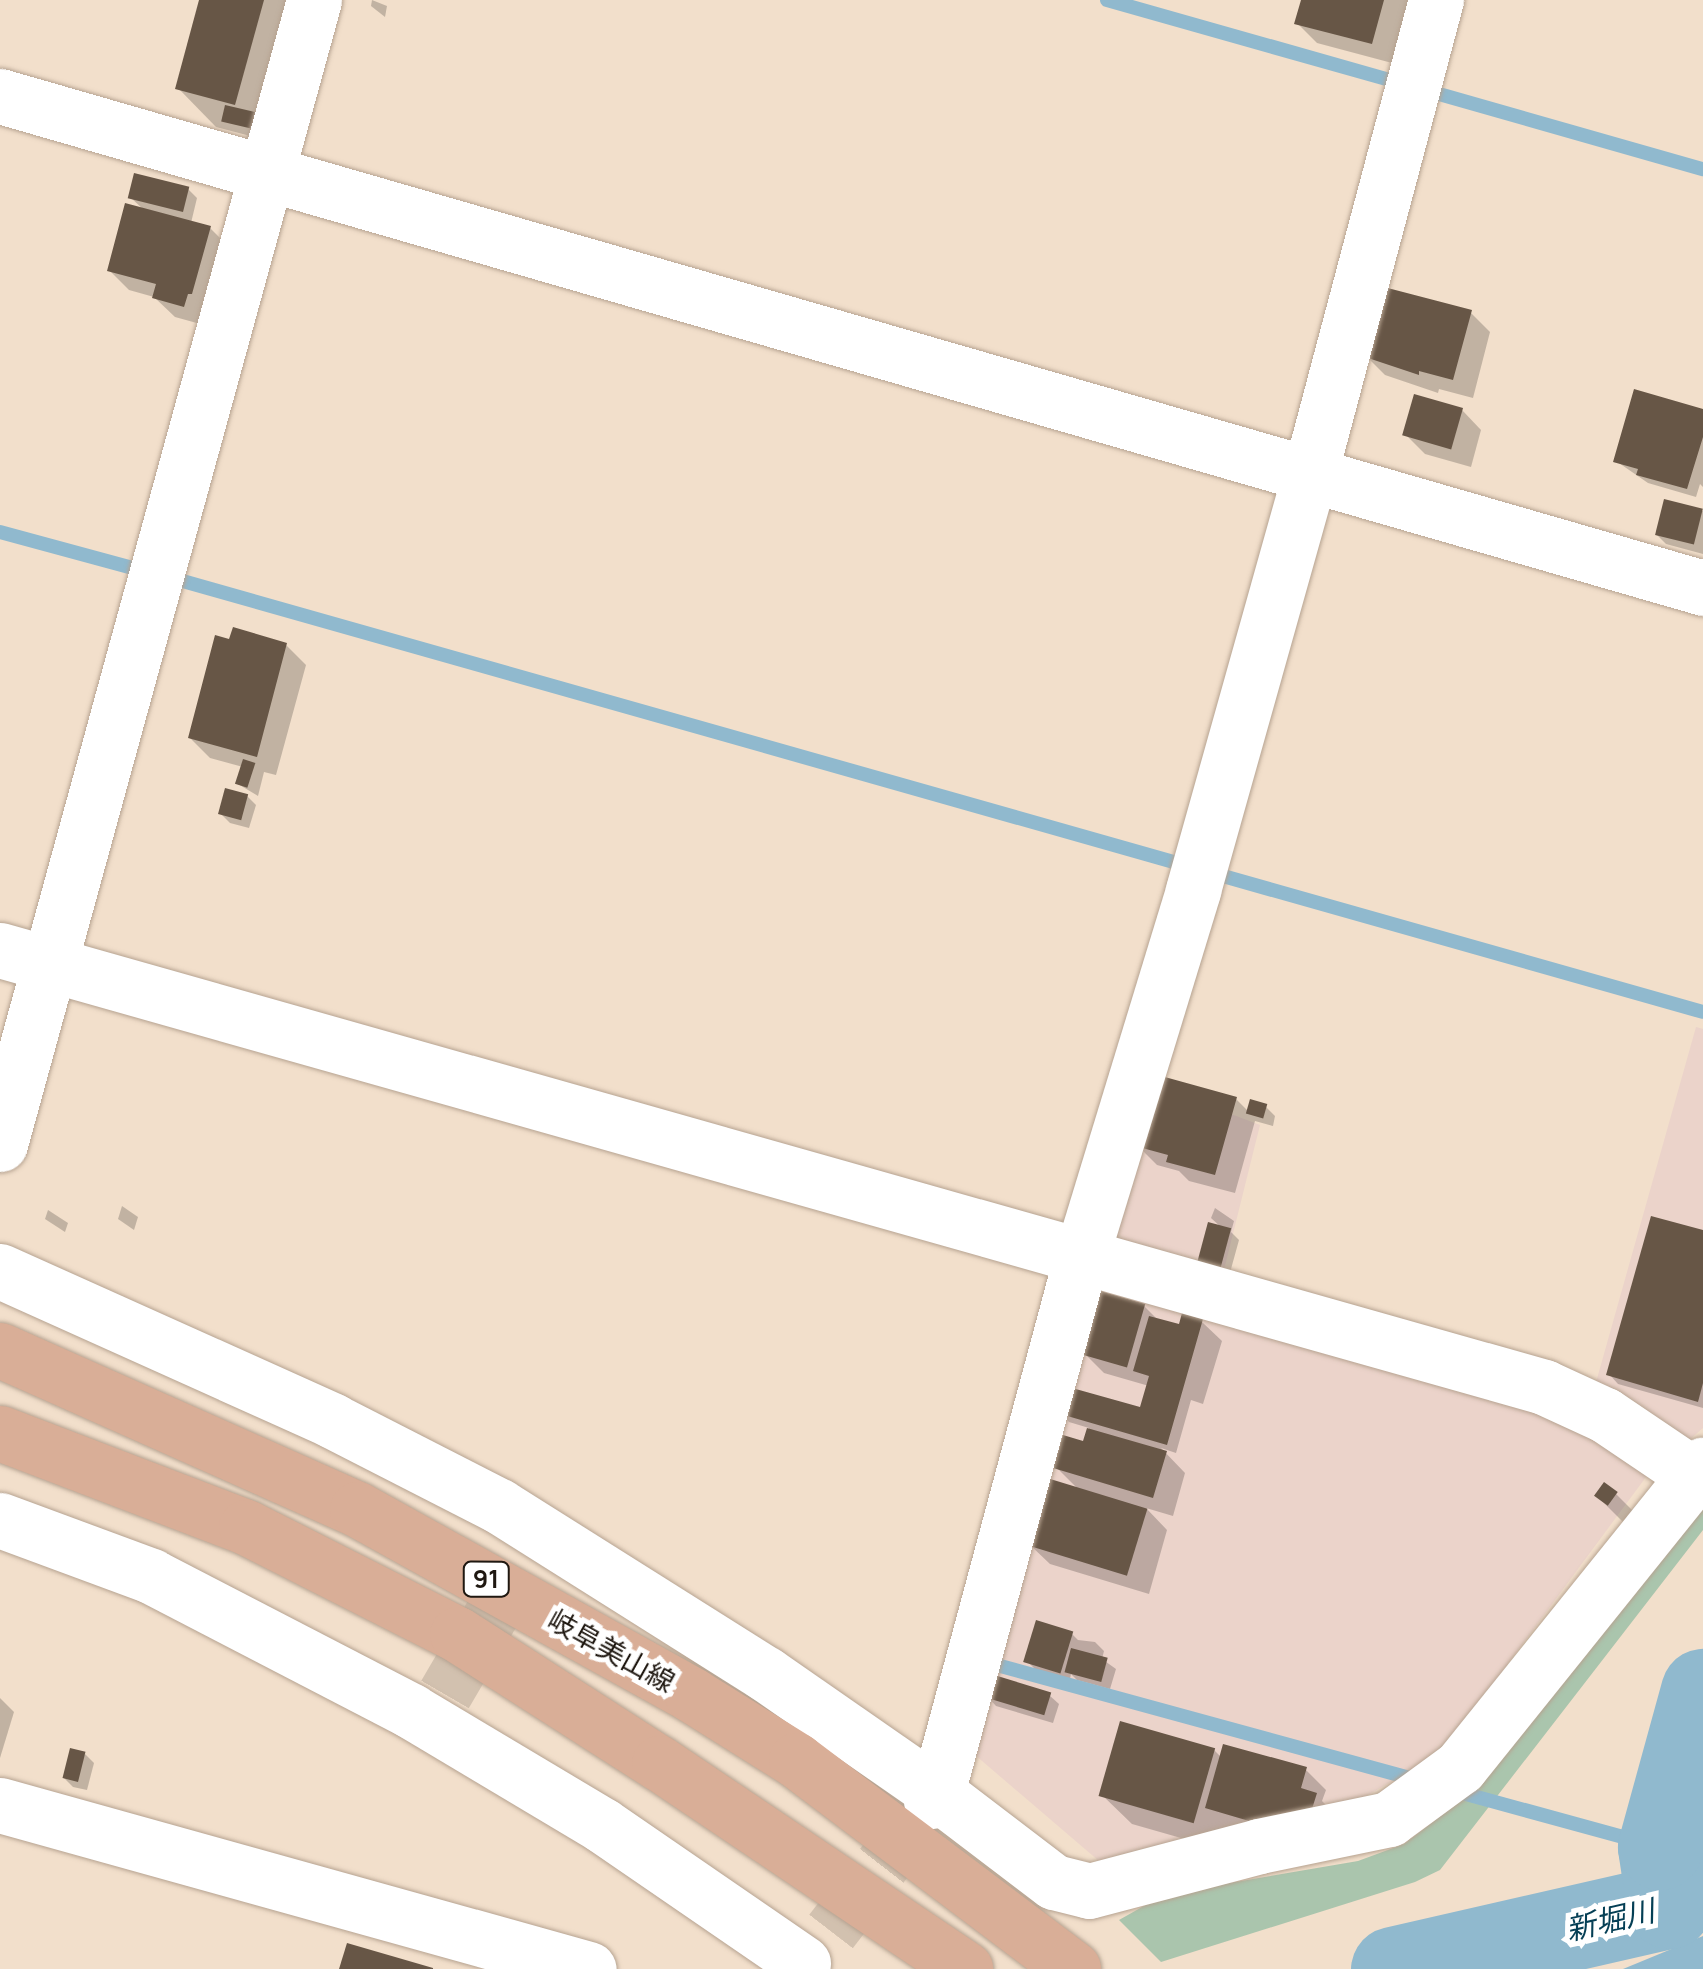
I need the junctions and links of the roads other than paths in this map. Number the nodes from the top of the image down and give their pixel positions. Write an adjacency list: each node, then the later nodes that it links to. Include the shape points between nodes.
1 (314, 0): 4 (street)
2 (1436, 0): 5 (street)
3 (0, 96): 4 (street)
4 (267, 170): 5 (street); 8 (street)
5 (1309, 477): 6 (street); 10 (street)
6 (1703, 588)
7 (0, 950): 8 (street)
8 (52, 965): 9 (street); 10 (street)
9 (0, 1144)
10 (1082, 1254): 14 (street, via 1544,1388 1605,1415); 16 (street)
11 (0, 1271): 16 (street, via 333,1421 766,1674)
12 (0, 1350): 21 (main road, 岐阜美山線 / 91, via 357,1509 479,1575 781,1750)
13 (0, 1434): 20 (main road, 91, via 246,1527 457,1634)
14 (1701, 1474): 16 (street, via 1460,1766 1389,1819 1088,1891 1054,1882)
15 (0, 1520): 18 (street, via 151,1576 437,1708 602,1825)
16 (934, 1797)
17 (0, 1804): 19 (street)
18 (809, 1954)
19 (588, 1969)
20 (966, 1969)
21 (1073, 1969)

